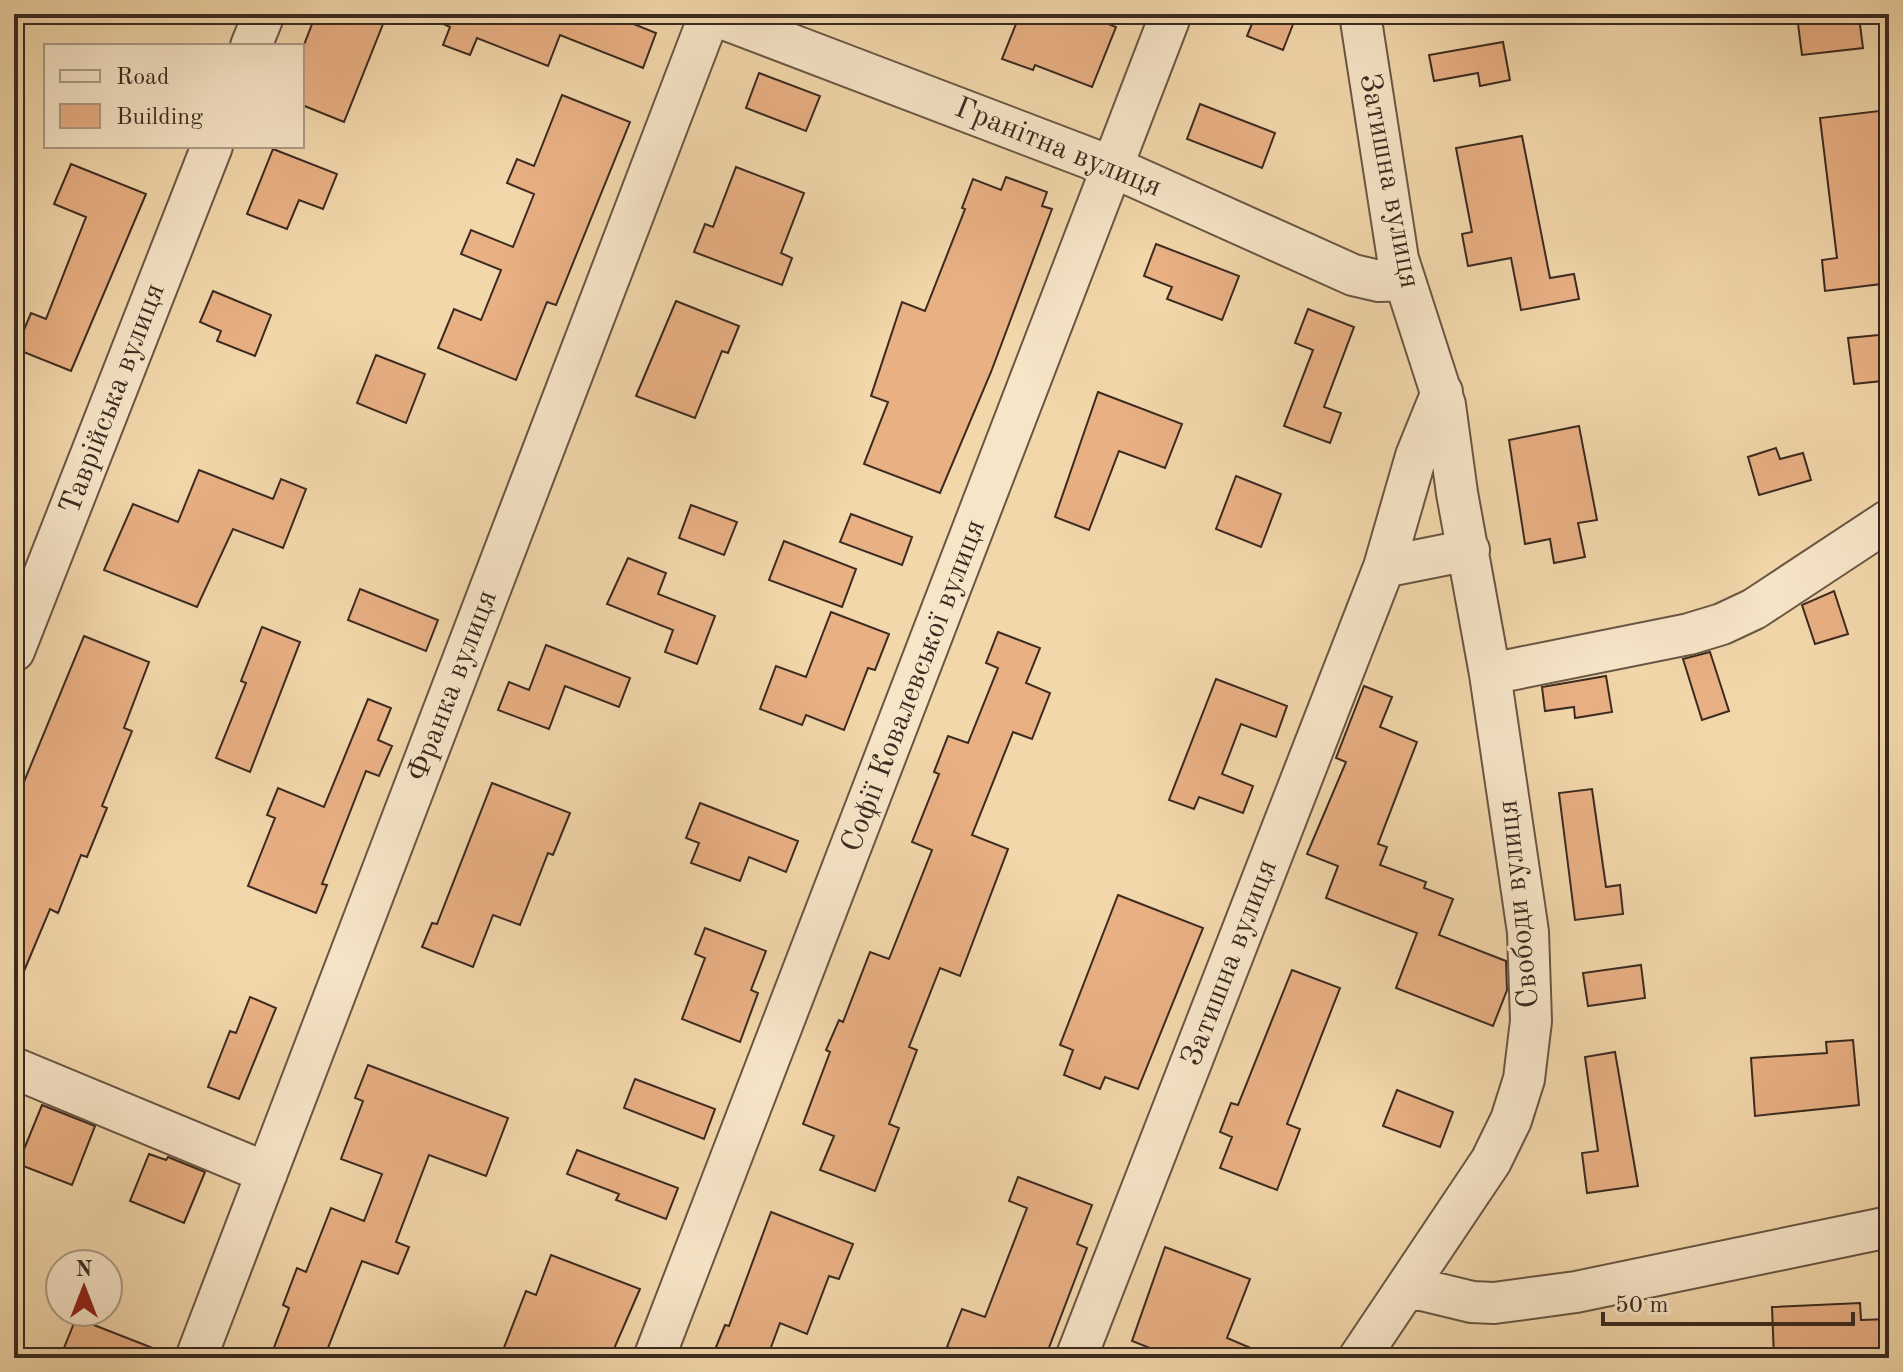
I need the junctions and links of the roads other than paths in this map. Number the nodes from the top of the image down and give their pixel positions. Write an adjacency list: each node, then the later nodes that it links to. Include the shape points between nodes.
1 (264, 14): 5 (street)
2 (710, 14): 7 (street, Гранітна вулиця); 16 (street, Франка вулиця)
3 (1171, 14): 7 (street, Софії Ковалевської вулиця)
4 (1360, 14): 8 (street, Затишна вулиця)
5 (252, 44)
6 (211, 148): 13 (street, Таврійська вулиця)
7 (1115, 168): 8 (street, Гранітна вулиця, via 1353,275); 20 (street, Софії Ковалевської вулиця)
8 (1404, 280): 9 (street, Затишна вулиця)
9 (1442, 392): 11 (street, Затишна вулиця); 12 (street, Затишна вулиця, via 1416,456)
10 (1889, 520): 14 (street, via 1754,609 1722,624)
11 (1469, 550): 12 (street); 14 (street, Свободи вулиця)
12 (1384, 567): 21 (street, Затишна вулиця)
13 (14, 651)
14 (1490, 674): 18 (street, Свободи вулиця, via 1528,932 1531,1021 1524,1079 1491,1161)
15 (14, 1068): 16 (street)
16 (267, 1173): 19 (street, Франка вулиця)
17 (1889, 1227): 18 (street, via 1522,1299 1472,1302)
18 (1410, 1287): 22 (street, Свободи вулиця)
19 (196, 1358)
20 (654, 1358)
21 (1076, 1358)
22 (1359, 1358)

